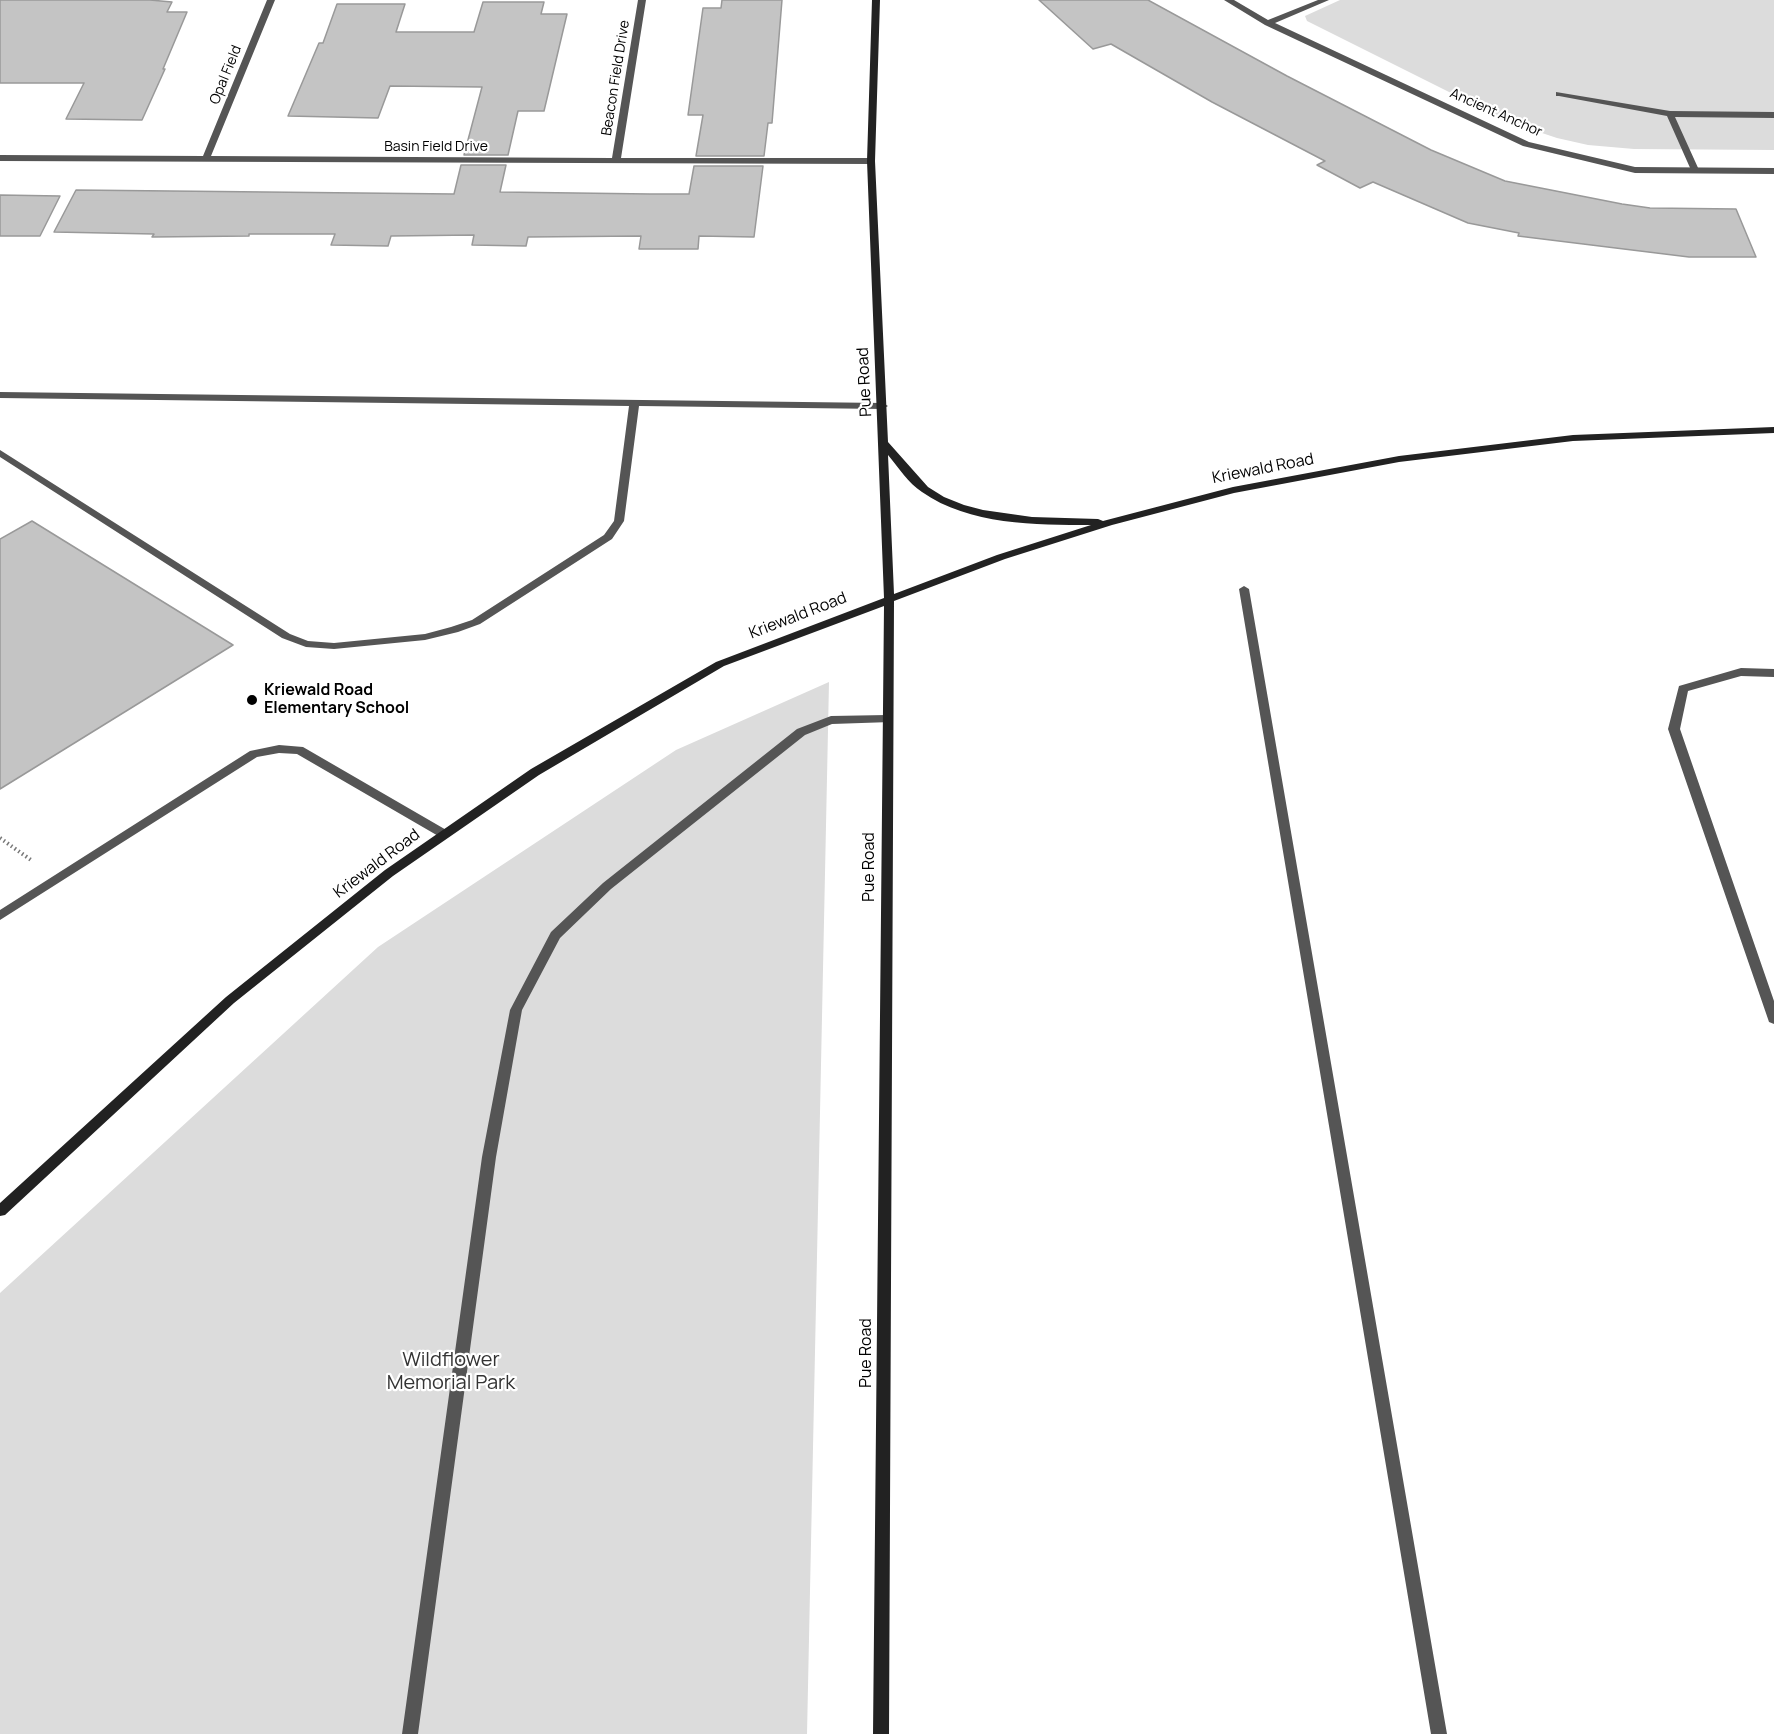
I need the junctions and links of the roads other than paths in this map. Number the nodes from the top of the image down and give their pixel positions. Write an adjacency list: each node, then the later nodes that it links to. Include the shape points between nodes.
1 (271, 0): 11 (street, Opal Field)
2 (642, 0): 13 (street, Beacon Field Drive)
3 (876, 0): 12 (street, Pue Road)
4 (1228, 0): 6 (street, Ancient Anchor)
5 (1325, 0): 6 (street)
6 (1268, 22): 14 (street, Ancient Anchor, via 1526,144 1635,170)
7 (1558, 94): 8 (street)
8 (1670, 114): 9 (street); 14 (street)
9 (1774, 115)
10 (0, 158): 11 (street, Basin Field Drive)
11 (206, 159): 13 (street, Basin Field Drive)
12 (871, 160): 13 (street, Basin Field Drive); 18 (street, Pue Road)
13 (616, 161)
14 (1695, 170): 15 (street, Ancient Anchor)
15 (1774, 171)
16 (0, 395): 17 (street)
17 (634, 403): 18 (street); 21 (street, via 619,521 608,537 476,622 425,638 334,646 306,644 286,636)
18 (883, 406): 20 (street, Pue Road)
19 (1774, 430): 22 (street, Kriewald Road, via 1573,438 1399,459 1233,490)
20 (885, 444): 22 (street, via 924,489 946,502 1044,521); 24 (street, Pue Road)
21 (0, 453)
22 (1108, 523): 24 (street, Kriewald Road)
23 (1244, 589): 33 (street)
24 (889, 598): 26 (street, Pue Road); 27 (street, Kriewald Road, via 720,664 535,772)
25 (1774, 673): 29 (street, via 1741,672 1683,689 1674,729)
26 (888, 719): 31 (street, via 831,720 801,732 607,886 555,935 516,1010 489,1157); 32 (street, Pue Road)
27 (444, 834): 28 (street, via 299,750 279,749 254,754); 30 (street, Kriewald Road, via 230,1000)
28 (0, 916)
29 (1774, 1019)
30 (0, 1210)
31 (411, 1734)
32 (880, 1734)
33 (1439, 1734)

